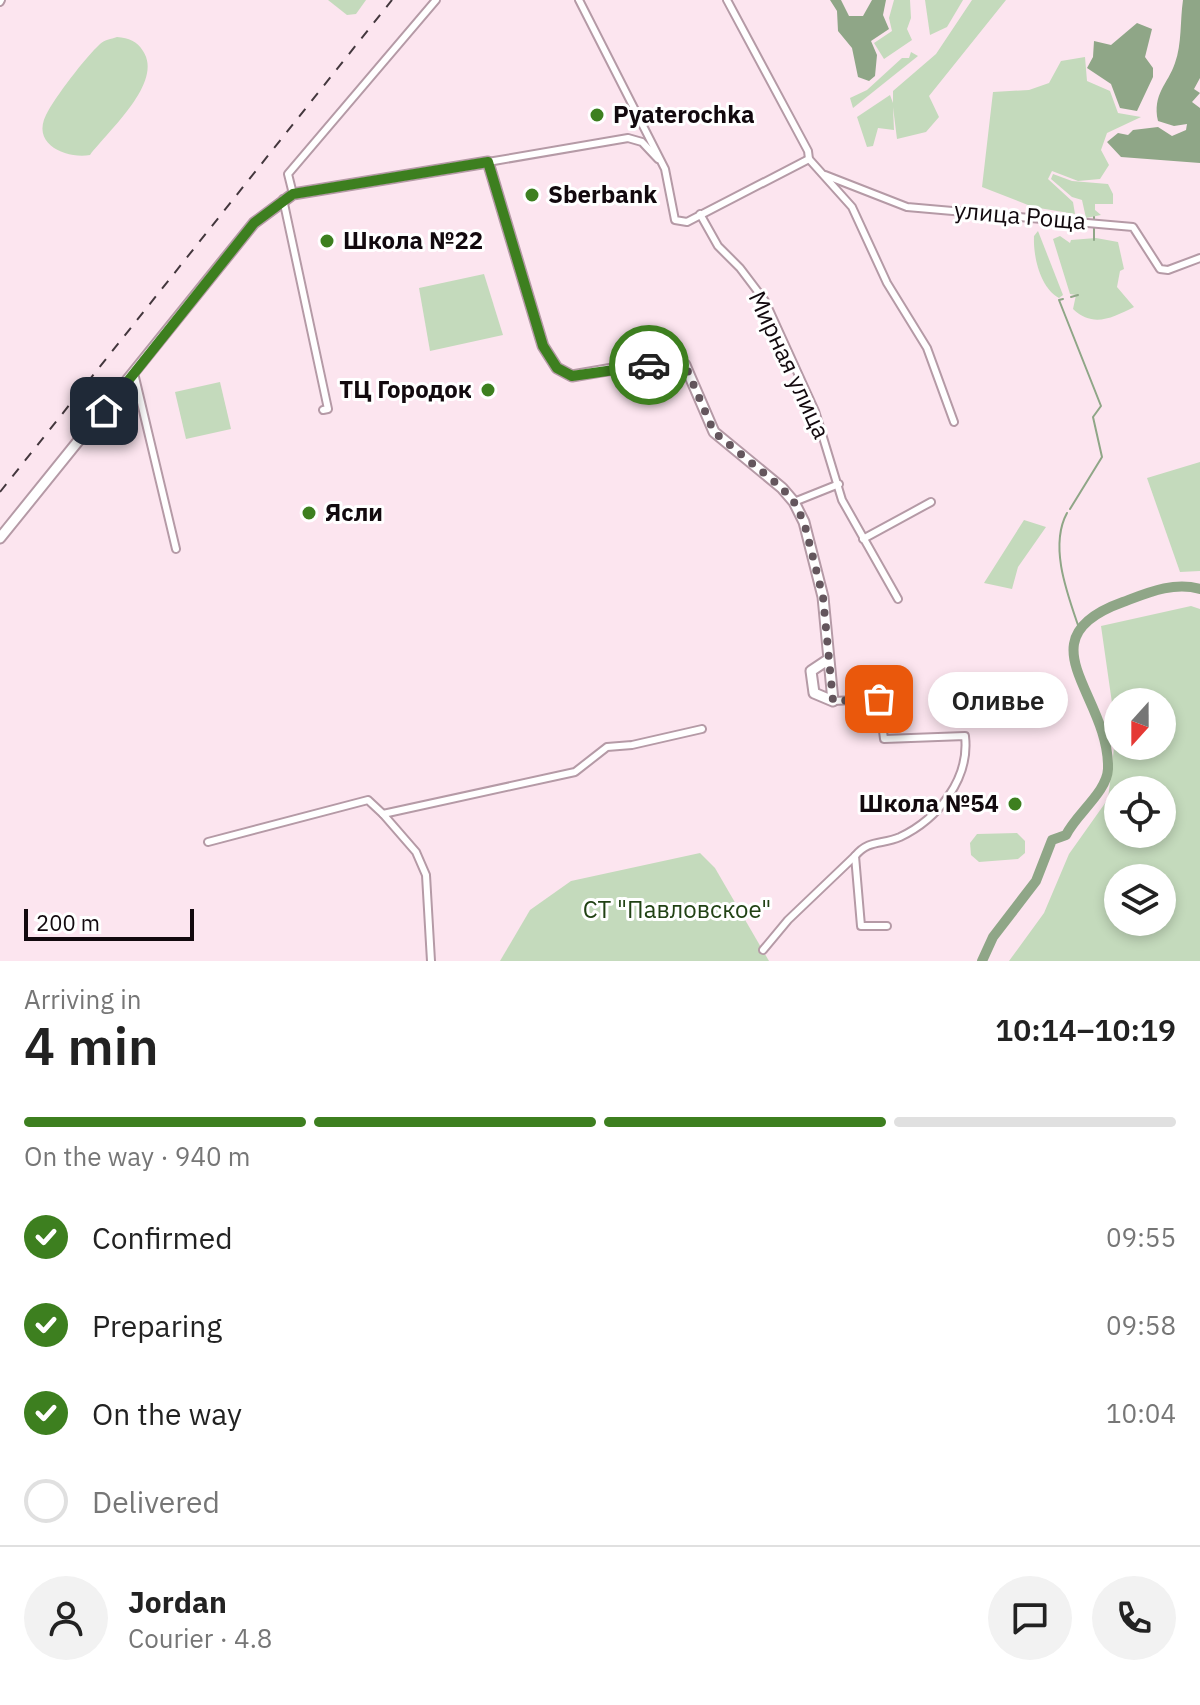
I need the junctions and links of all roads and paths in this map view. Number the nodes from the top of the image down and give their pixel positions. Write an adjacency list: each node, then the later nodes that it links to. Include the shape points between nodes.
1 (436, 0): 8 (street, via 288,174)
2 (579, 0): 6 (street)
3 (727, 0): 4 (street)
4 (809, 159): 7 (street); 10 (street)
5 (488, 162): 6 (street, via 628,138 642,142); 8 (street); 16 (street, via 543,346 557,368 572,376 636,365 685,365 714,432)
6 (663, 165): 10 (street, via 675,220 687,222)
7 (821, 174): 11 (street, улица Роща, via 907,207 1133,227 1160,269); 14 (street, via 852,207 887,283 927,348)
8 (293, 194): 9 (street)
9 (283, 199): 12 (street, via 254,223); 13 (street, via 328,409)
10 (700, 214): 15 (street, Мирная улица, via 718,246 765,301 815,411)
11 (1200, 258)
12 (134, 373): 18 (street); 20 (street)
13 (323, 410)
14 (954, 422)
15 (839, 484): 16 (street); 19 (street, Мирная улица)
16 (794, 502): 22 (street, via 823,597)
17 (931, 502): 19 (street)
18 (0, 538)
19 (863, 539): 21 (street, Мирная улица)
20 (176, 549)
21 (898, 599)
22 (829, 659): 23 (street); 23 (street, via 811,671 814,693)
23 (833, 701): 27 (street, via 879,699 884,739 965,736 954,791 899,837 865,844)
24 (702, 729): 25 (street, via 607,747 575,772)
25 (383, 814): 26 (street, via 368,800); 30 (street, via 416,852 426,875)
26 (208, 842)
27 (855, 856): 28 (street, via 861,926); 29 (street)
28 (887, 926)
29 (763, 950)
30 (431, 961)

